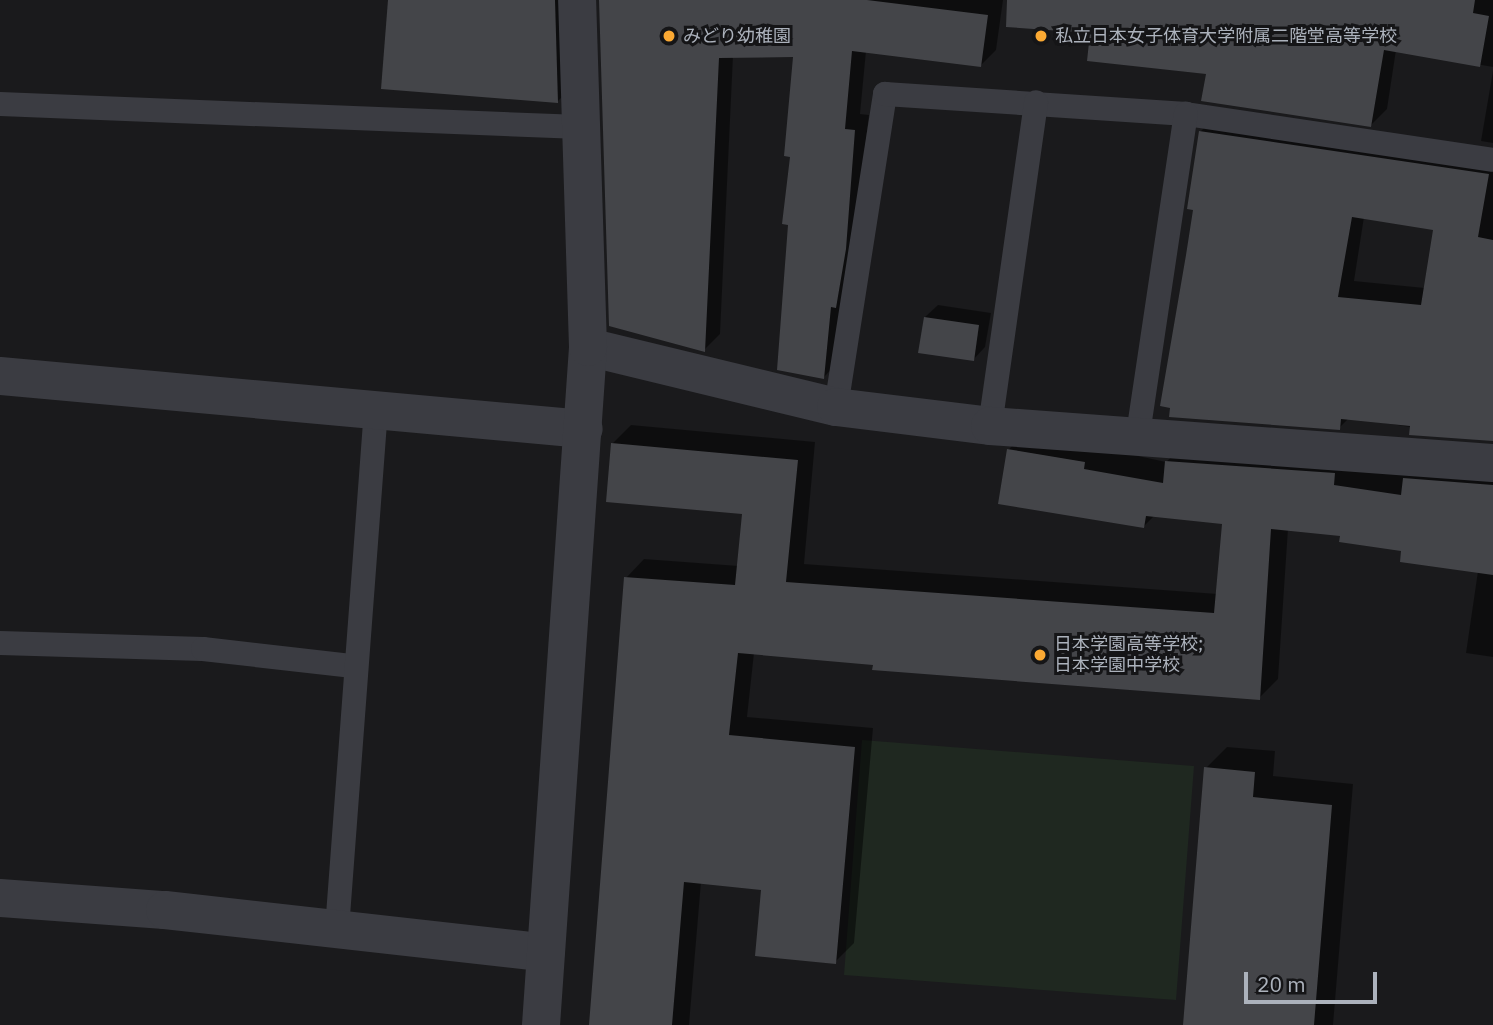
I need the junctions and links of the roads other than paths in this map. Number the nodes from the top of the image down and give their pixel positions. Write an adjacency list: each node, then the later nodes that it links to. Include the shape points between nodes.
1 (577, 0): 5 (street)
2 (1036, 102): 4 (lane); 9 (lane, via 885,94); 11 (lane)
3 (0, 104): 5 (lane)
4 (1186, 114): 6 (lane); 13 (lane)
5 (581, 127): 7 (street)
6 (1493, 160)
7 (588, 347): 9 (street); 12 (street)
8 (0, 376): 10 (street)
9 (836, 407): 11 (street)
10 (376, 409): 12 (street); 16 (lane)
11 (990, 426): 13 (street)
12 (584, 429): 19 (street)
13 (1138, 434): 14 (street)
14 (1493, 463)
15 (0, 643): 16 (lane, via 203,649)
16 (353, 666): 18 (lane)
17 (0, 898): 18 (street)
18 (337, 929): 19 (street)
19 (546, 953): 20 (street)
20 (541, 1025)

